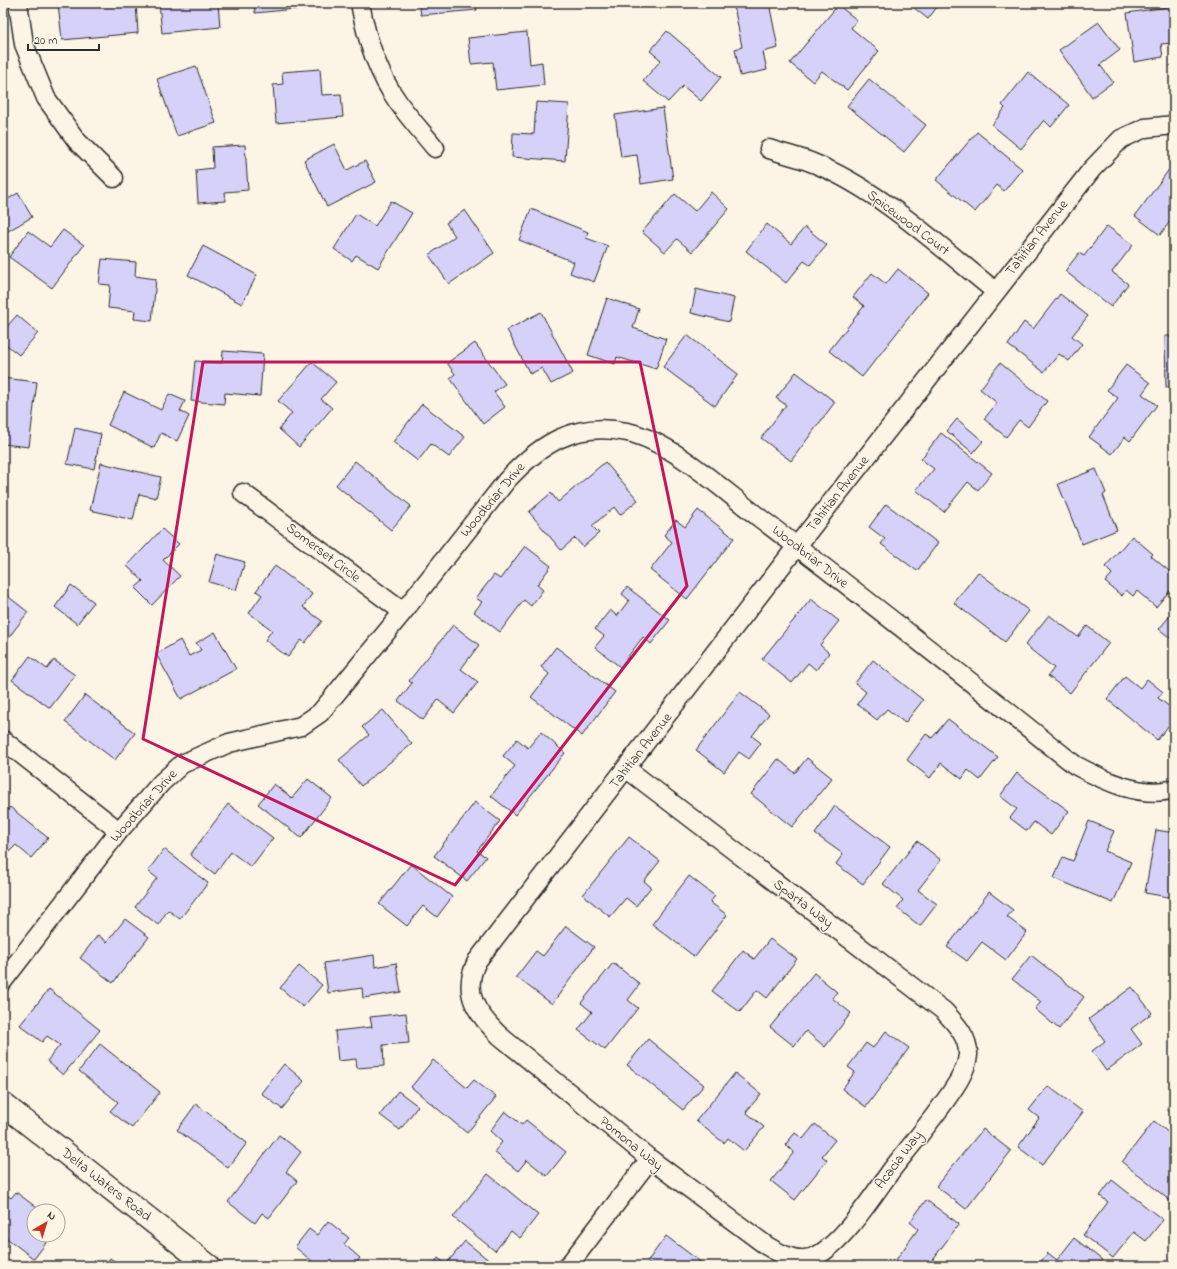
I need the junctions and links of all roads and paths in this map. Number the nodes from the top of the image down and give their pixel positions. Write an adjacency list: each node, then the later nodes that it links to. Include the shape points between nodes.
1 (18, 3): 6 (street, via 24,44 46,98 77,141)
2 (360, 3): 4 (street, via 373,53 383,75 397,101)
3 (1174, 125): 7 (street, Tahitian Avenue, via 1145,128 1121,139 1092,169)
4 (435, 148)
5 (769, 150): 7 (street, Spicewood Court, via 813,163 880,200)
6 (114, 178)
7 (995, 291): 9 (street, Tahitian Avenue)
8 (243, 493): 10 (street, Somerset Circle)
9 (797, 546): 10 (street, Woodbriar Drive, via 674,452 648,438 626,432 605,429 585,431 564,436 545,445 525,460); 12 (street, Tahitian Avenue); 13 (street, Woodbriar Drive, via 1075,764 1123,786 1148,790)
10 (403, 612): 14 (street, Woodbriar Drive, via 320,713 301,726 229,743 182,764 161,783)
11 (3, 740): 14 (street)
12 (627, 769): 16 (street, Tahitian Avenue, via 477,961 470,985); 17 (street, Sparta Way, via 944,1011 958,1026)
13 (1174, 789)
14 (119, 831): 15 (street, Woodbriar Drive)
15 (3, 981)
16 (472, 999): 19 (street, Pomona Way, via 485,1022 500,1036)
17 (967, 1048): 20 (street, Acacia Way, via 966,1064 953,1091 843,1234 819,1255)
18 (3, 1104): 21 (main road, Delta Waters Road)
19 (650, 1159): 20 (street, Pomona Way, via 767,1246 782,1255 802,1260); 22 (street)
20 (811, 1258)
21 (209, 1266)
22 (568, 1266)

